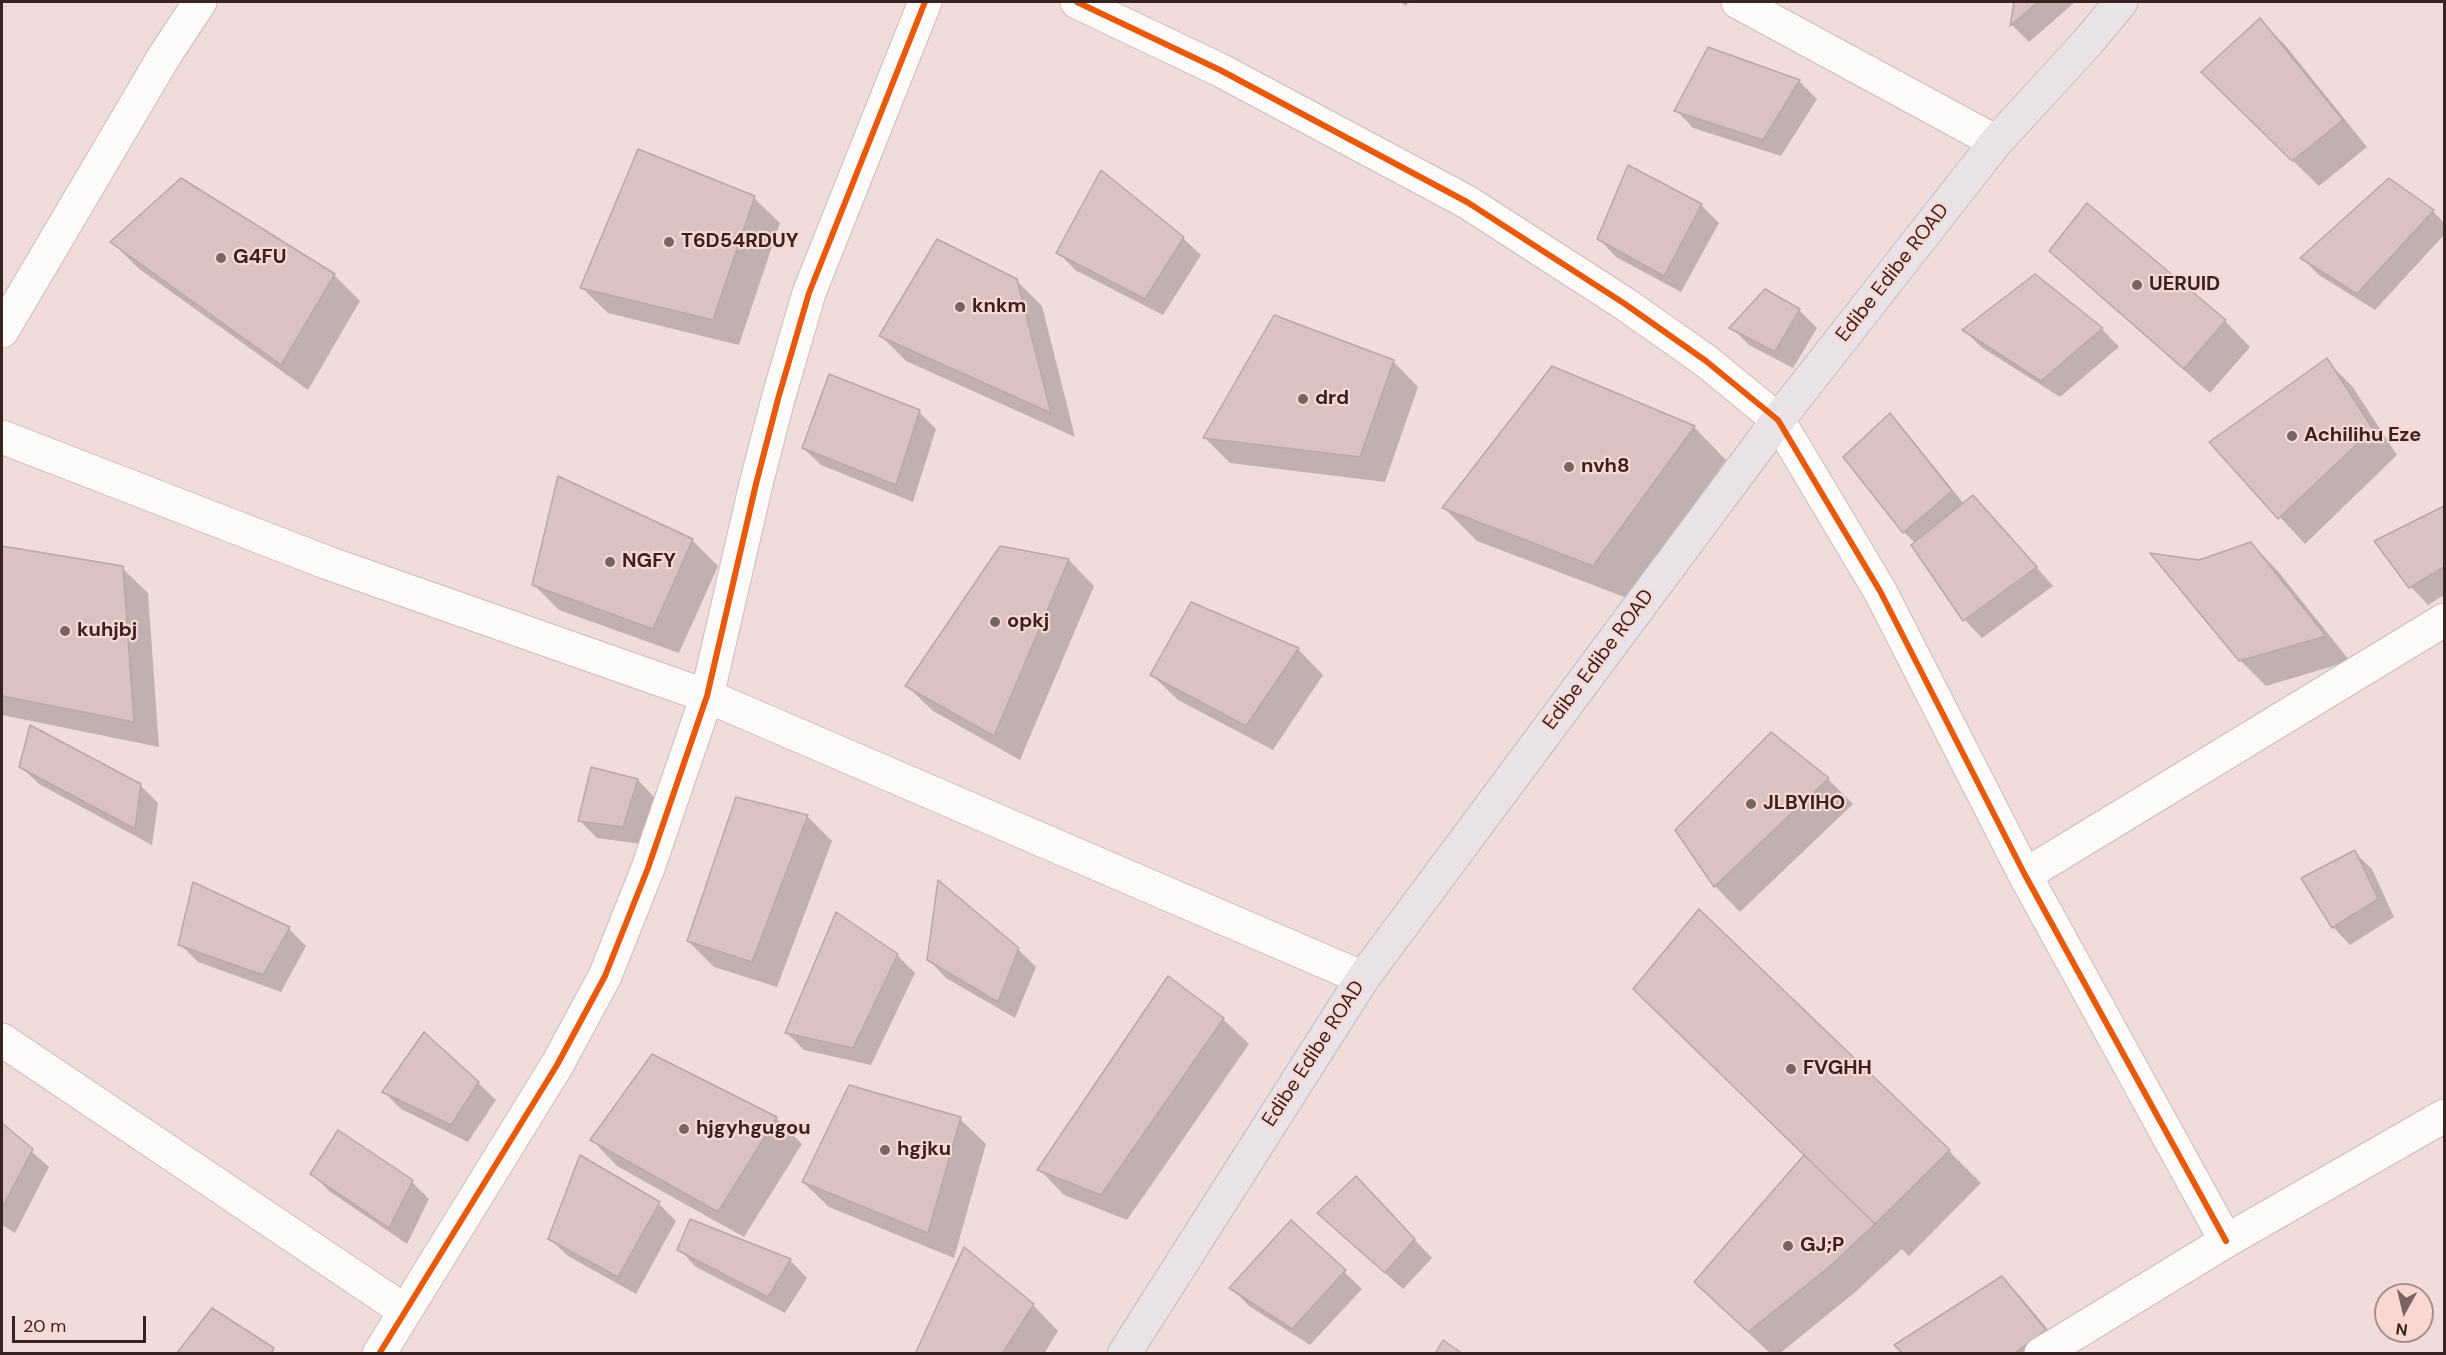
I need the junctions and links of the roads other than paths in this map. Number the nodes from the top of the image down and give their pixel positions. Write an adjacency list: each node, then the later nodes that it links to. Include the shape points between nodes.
1 (200, 2): 7 (street, via 165,54)
2 (925, 2): 11 (street, via 809,293 759,473)
3 (1077, 2): 8 (street, via 1220,70 1467,202 1697,354)
4 (1738, 2): 6 (street)
5 (2121, 2): 6 (main road, Edibe Edibe ROAD)
6 (1996, 142): 8 (main road, Edibe Edibe ROAD)
7 (2, 331)
8 (1778, 420): 12 (street, via 1880,591); 13 (main road, Edibe Edibe ROAD)
9 (2, 437): 11 (street, via 328,563)
10 (2445, 620): 12 (street)
11 (707, 696): 13 (street); 17 (street, via 648,868 605,976 557,1065)
12 (2025, 875): 16 (street)
13 (1363, 978): 19 (main road, Edibe Edibe ROAD)
14 (2, 1040): 17 (street)
15 (2445, 1116): 16 (street)
16 (2226, 1241): 20 (street)
17 (405, 1311): 18 (street)
18 (379, 1353)
19 (1124, 1353)
20 (2041, 1353)

